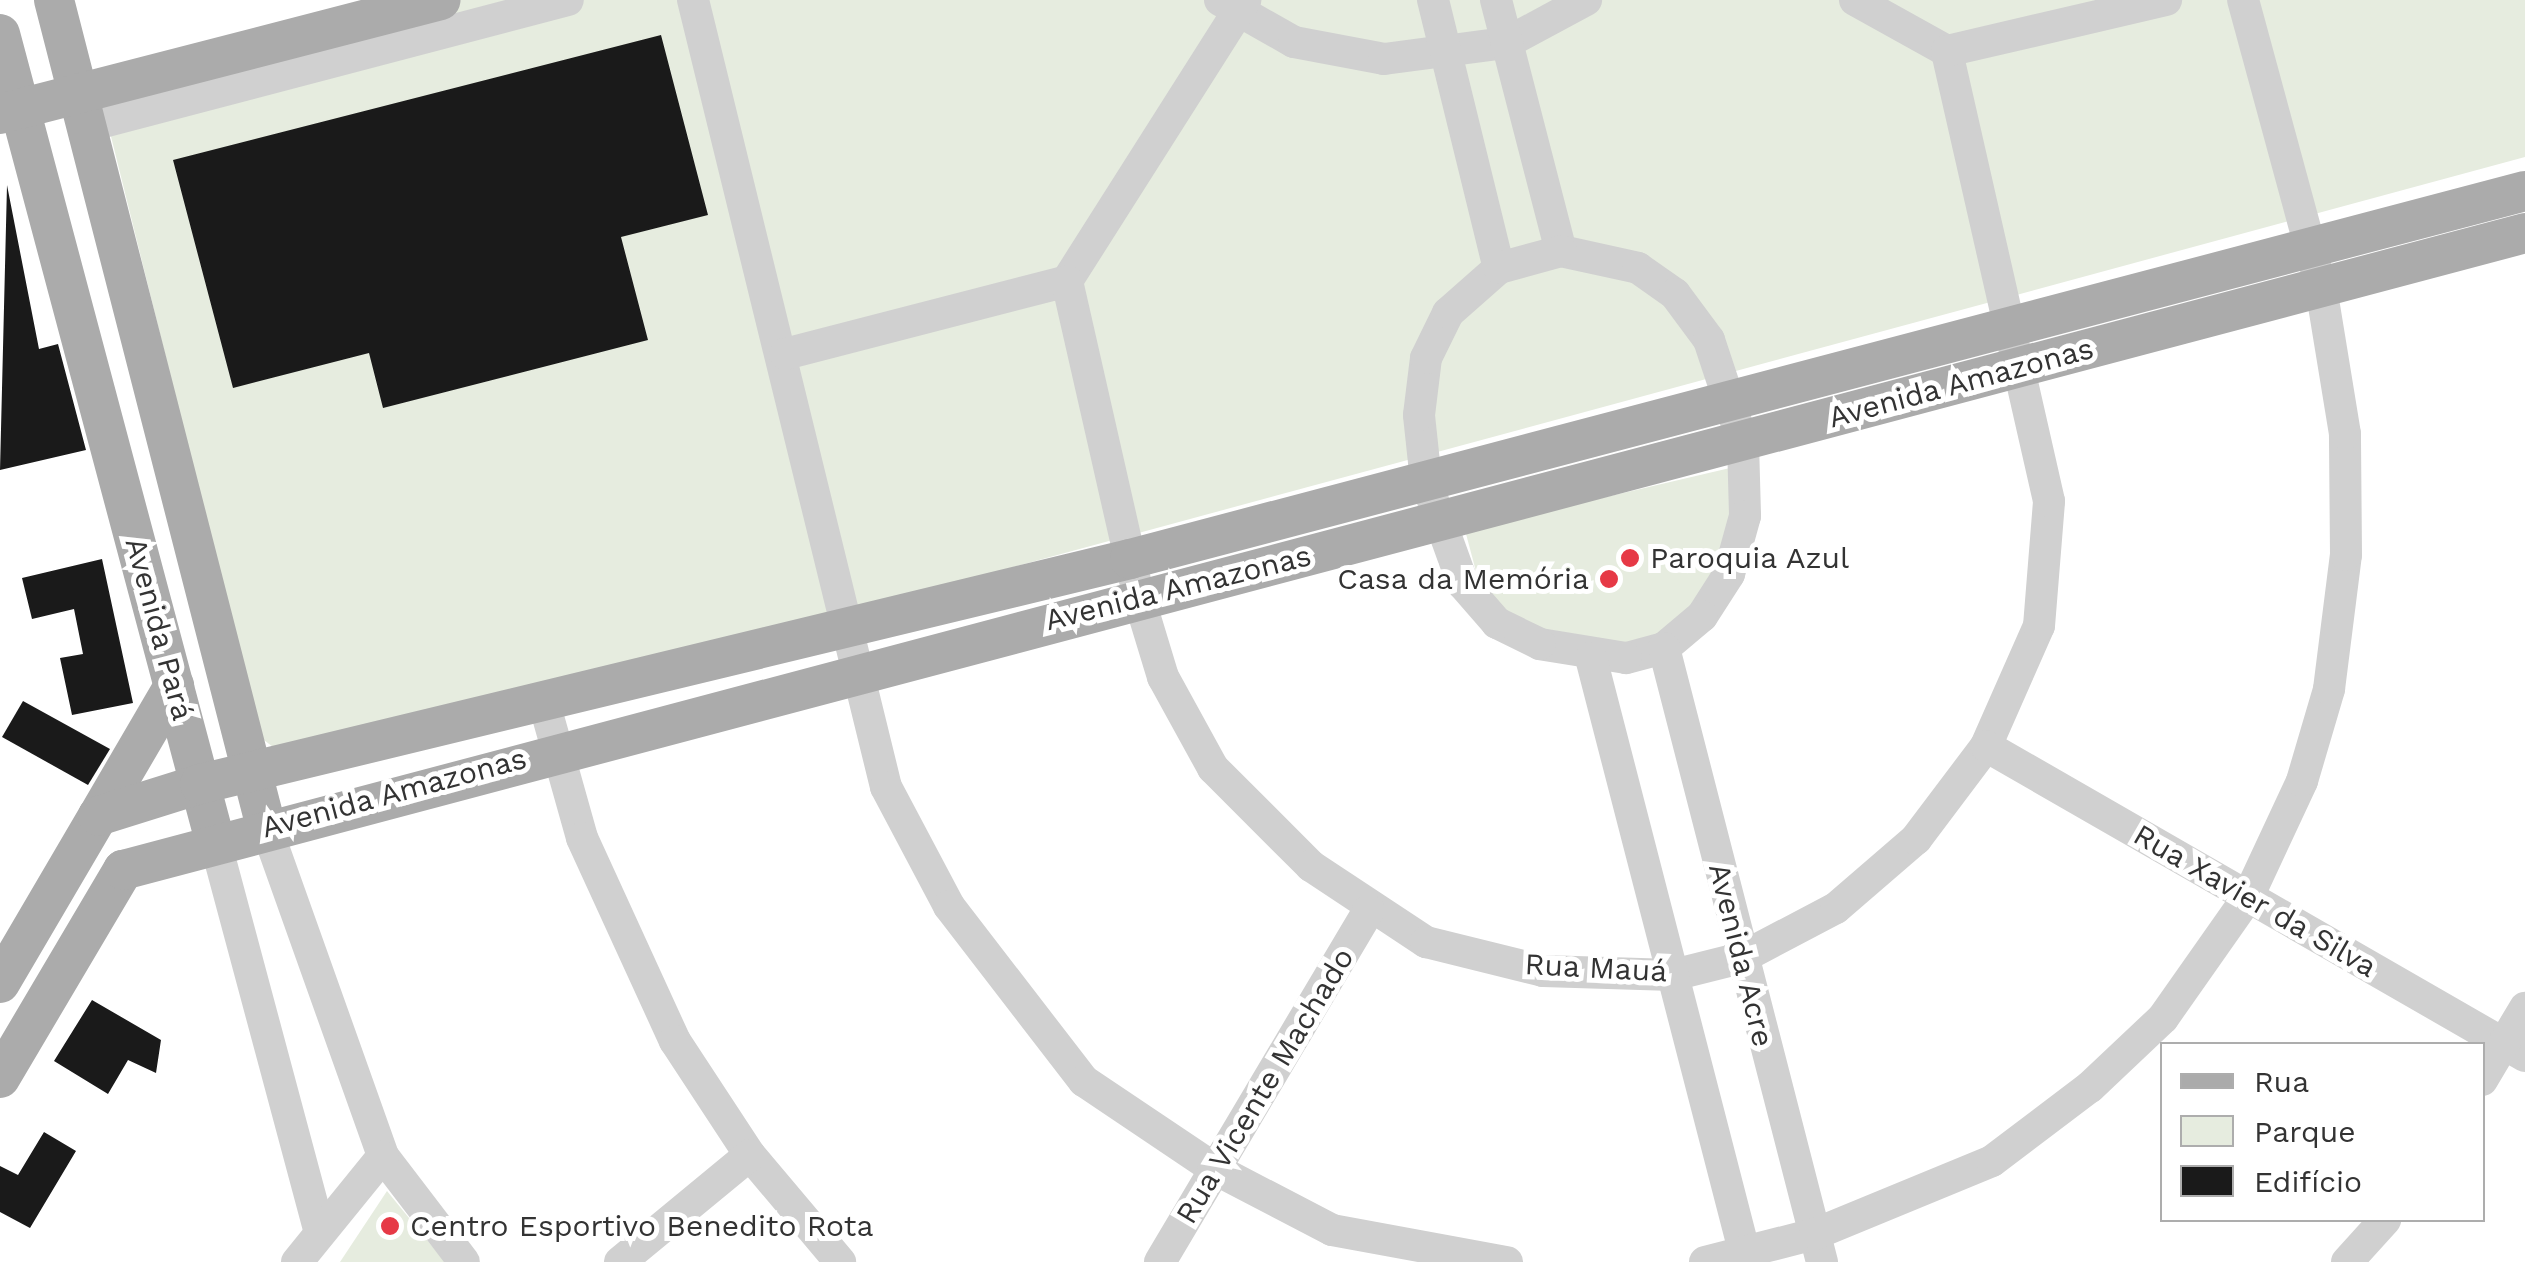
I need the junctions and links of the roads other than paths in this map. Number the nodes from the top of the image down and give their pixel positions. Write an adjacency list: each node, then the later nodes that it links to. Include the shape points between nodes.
1 (54, 0): 16 (main road, Avenida Pará)
2 (441, 0): 16 (main road)
3 (568, 0): 16 (street)
4 (693, 0): 26 (street)
5 (1433, 0): 15 (street)
6 (1496, 0): 13 (street)
7 (1586, 0): 13 (street)
8 (1855, 0): 14 (street)
9 (2166, 0): 14 (street)
10 (2243, 0): 20 (street)
11 (1234, 4): 15 (street, via 1337,54); 23 (street)
12 (0, 34): 17 (main road, Avenida Pará)
13 (1506, 43): 15 (street); 21 (street)
14 (1947, 51): 25 (street, Rua Mauá)
15 (1443, 56): 22 (street)
16 (84, 109): 17 (main road); 41 (main road, Avenida Pará)
17 (12, 130): 37 (main road, Avenida Pará)
18 (2525, 191): 20 (main road, Avenida Amazonas)
19 (2525, 233): 24 (main road, Avenida Amazonas)
20 (2310, 248): 24 (street); 25 (main road, Avenida Amazonas)
21 (1561, 252): 22 (street); 28 (street, via 1638,268 1676,294 1708,340)
22 (1499, 268): 30 (street, via 1448,313 1426,358 1419,415)
23 (1067, 281): 26 (street); 32 (street, Rua Mauá)
24 (2321, 287): 27 (main road, Avenida Amazonas); 46 (street, via 2344,434 2341,594 2329,689 2302,781)
25 (2011, 323): 27 (street, Rua Mauá); 28 (main road, Avenida Amazonas)
26 (784, 354): 33 (street)
27 (2024, 365): 29 (main road, Avenida Amazonas); 39 (street, Rua Mauá, via 2049,501 2039,626)
28 (1735, 403): 29 (street); 30 (main road, Avenida Amazonas)
29 (1743, 443): 31 (main road, Avenida Amazonas); 34 (street, via 1745,516 1729,574 1702,616)
30 (1426, 481): 31 (street); 32 (main road, Avenida Amazonas)
31 (1436, 521): 32 (main road, Avenida Amazonas); 35 (street, via 1463,584 1497,623)
32 (1135, 578): 33 (main road, Avenida Amazonas); 36 (main road, Avenida Amazonas); 47 (street, Rua Mauá, via 1163,677 1213,768)
33 (849, 629): 36 (street); 38 (main road, Avenida Amazonas)
34 (1664, 648): 35 (street); 48 (street, Avenida Acre)
35 (1592, 658): 49 (street)
36 (860, 670): 40 (main road, Avenida Amazonas); 57 (street, via 886,788 1014,1000 1084,1081)
37 (174, 686): 42 (main road, Avenida Pará); 43 (main road)
38 (542, 699): 40 (street); 41 (main road, Avenida Amazonas)
39 (1986, 746): 46 (street, Rua Xavier da Silva); 48 (street, Rua Mauá, via 1889,862 1836,908)
40 (555, 751): 44 (main road, Avenida Amazonas); 55 (street, via 642,973)
41 (250, 770): 42 (main road, Avenida Amazonas); 44 (main road, Avenida Pará)
42 (200, 784): 43 (main road, Avenida Amazonas); 45 (main road, Avenida Pará)
43 (98, 816): 50 (main road)
44 (266, 828): 45 (main road, Avenida Amazonas); 56 (street, Avenida Pará)
45 (215, 840): 54 (main road, Avenida Amazonas, via 123,870); 59 (street, Avenida Pará)
46 (2248, 897): 52 (street, Rua Xavier da Silva); 60 (street, via 2163,1018 2090,1087 1992,1161)
47 (1369, 910): 49 (street, Rua Mauá, via 1426,942 1543,972); 57 (street, Rua Vicente Machado)
48 (1741, 958): 49 (street, Rua Mauá); 60 (street, Avenida Acre)
49 (1673, 975): 61 (street)
50 (0, 983)
51 (2525, 1008): 52 (street)
52 (2515, 1050): 53 (street)
53 (2485, 1077)
54 (0, 1078)
55 (750, 1155): 64 (street); 65 (street)
56 (383, 1156): 59 (street); 63 (street, Avenida Pará)
57 (1215, 1169): 66 (street, Rua Vicente Machado); 67 (street, via 1332,1230)
58 (2383, 1222): 69 (street)
59 (318, 1225): 62 (street)
60 (1818, 1248): 61 (street)
61 (1745, 1257): 68 (street)
62 (297, 1262)
63 (464, 1262)
64 (620, 1262)
65 (840, 1262)
66 (1160, 1262)
67 (1507, 1262)
68 (1705, 1262)
69 (2347, 1262)

